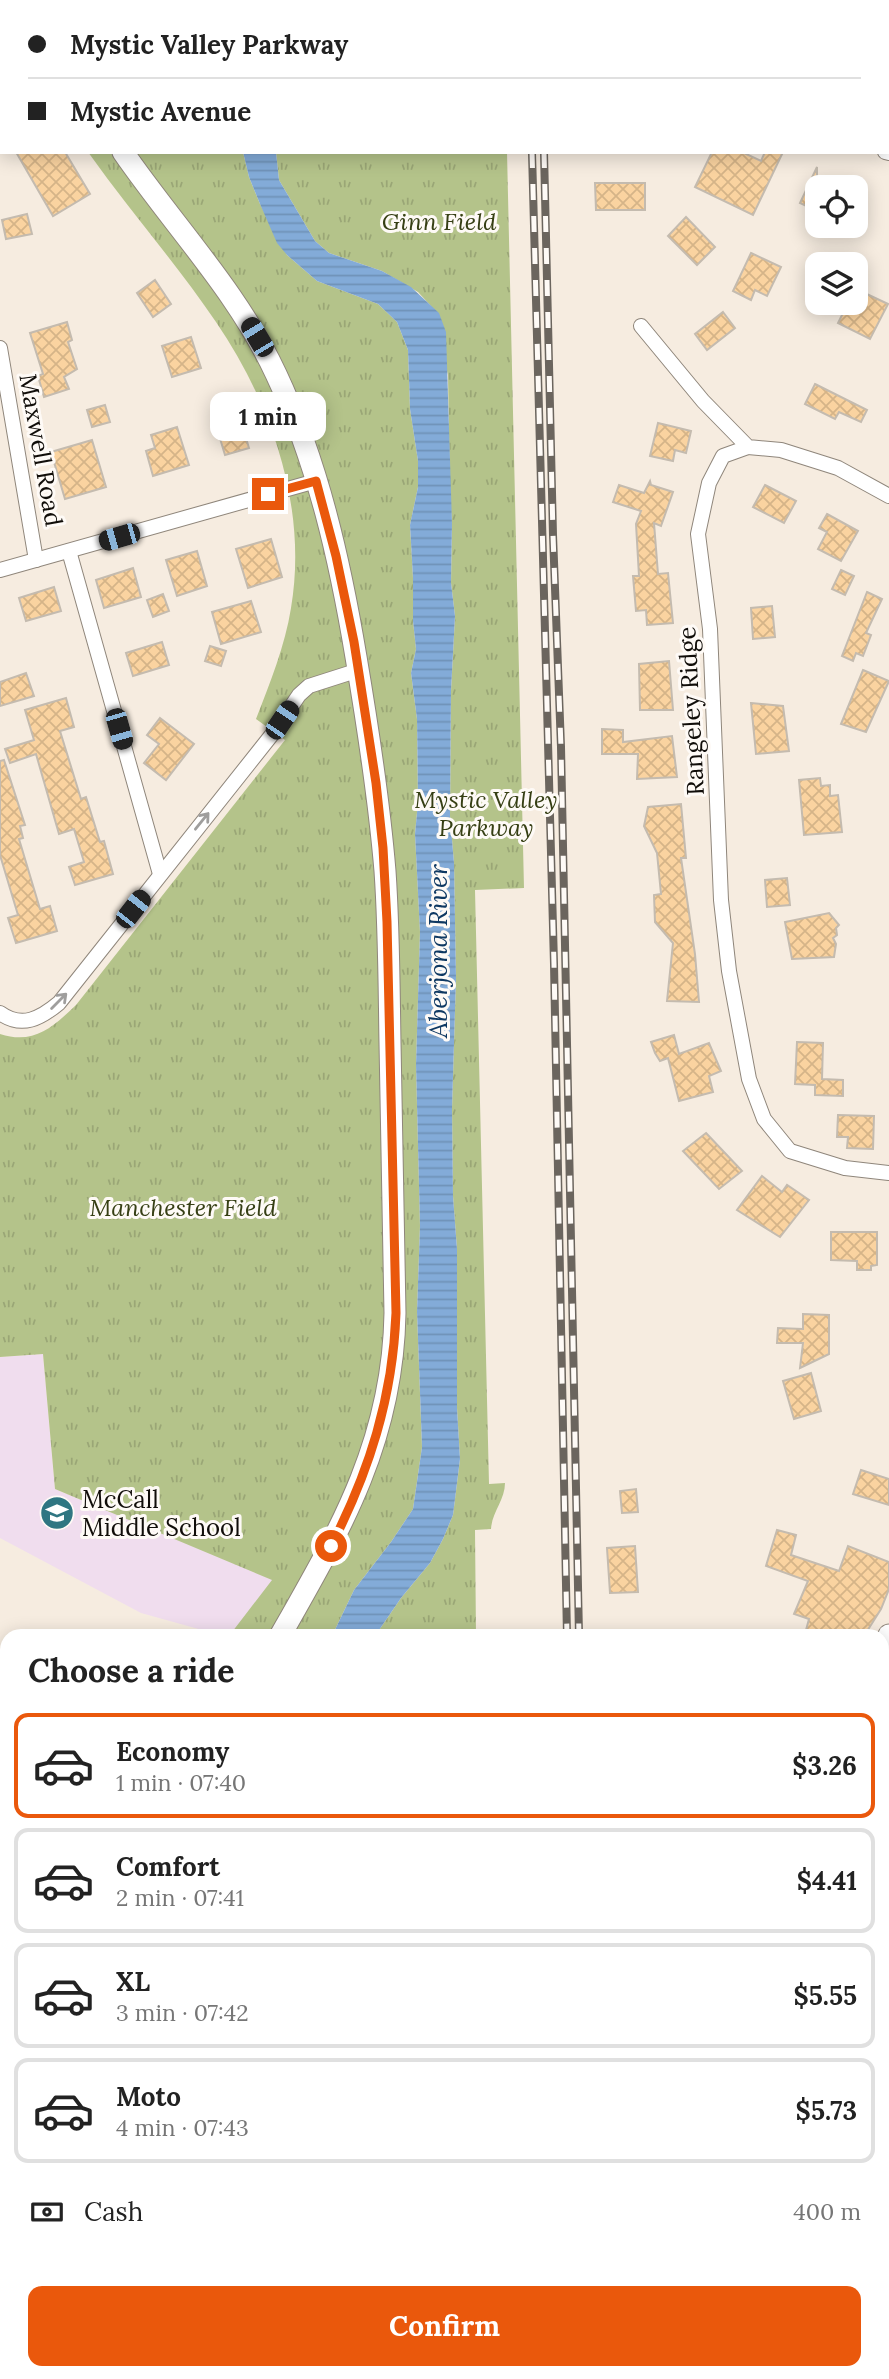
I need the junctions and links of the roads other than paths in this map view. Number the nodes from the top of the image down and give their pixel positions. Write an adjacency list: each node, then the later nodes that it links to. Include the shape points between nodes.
1 (125, 154): 5 (main road, via 257,337 285,394)
2 (641, 327): 4 (street)
3 (0, 348): 8 (street, Maxwell Road)
4 (748, 447): 6 (street, via 781,450 838,468); 13 (street, Rangeley Ridge, via 723,456 709,483 698,534 710,629 721,900 733,996 764,1119 790,1151 845,1168)
5 (316, 481): 7 (street); 10 (main road)
6 (889, 496)
7 (69, 551): 8 (street); 11 (street)
8 (36, 560): 9 (street)
9 (0, 570)
10 (359, 670): 11 (street, one-way to 10, via 299,695 316,682); 14 (main road, via 386,894 394,1342 386,1404 370,1457 336,1535)
11 (160, 874): 12 (street, one-way to 11, via 15,1021 29,1021 59,1003)
12 (0, 1013)
13 (889, 1172)
14 (284, 1629)

